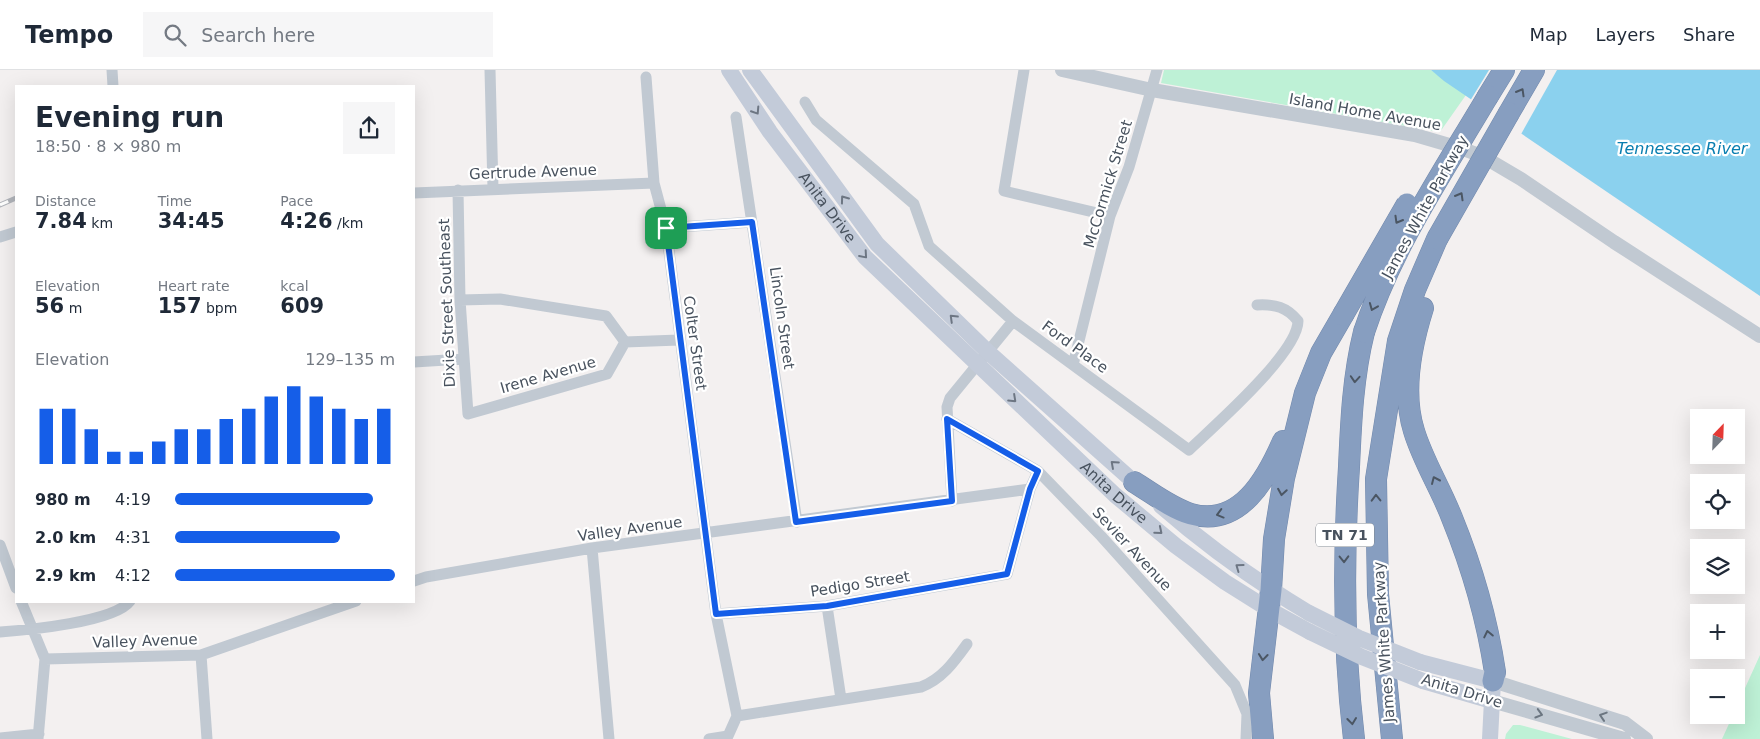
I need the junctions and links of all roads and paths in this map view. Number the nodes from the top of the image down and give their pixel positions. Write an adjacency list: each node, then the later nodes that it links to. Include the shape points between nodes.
1 (112, 70): 11 (street)
2 (490, 70): 17 (street)
3 (729, 70): 35 (main road, Anita Drive, one-way to 35, via 770,132 865,258)
4 (750, 70): 32 (main road, Anita Drive, one-way to 4, via 877,244)
5 (1024, 70): 20 (street, via 1004,192)
6 (1062, 70): 12 (street, Island Home Avenue)
7 (1157, 70): 12 (street, McCormick Street)
8 (1504, 70): 13 (highway, James White Parkway / TN 71)
9 (1534, 70): 31 (highway, James White Parkway, one-way to 9, bridge, via 1435,272 1437,239)
10 (646, 77): 16 (street, Colter Street)
11 (112, 85)
12 (1152, 90): 20 (street, McCormick Street, via 1129,167); 28 (street, Island Home Avenue, via 1415,135 1482,156)
13 (1488, 96): 37 (highway, one-way to 37, bridge, via 1406,206 1321,353); 71 (highway, James White Parkway / TN 71, one-way to 71, bridge, via 1408,232 1380,291 1364,332 1356,365 1344,547 1346,673)
14 (806, 102): 27 (street, Ford Place, via 816,120 914,204 929,246)
15 (736, 117): 21 (street, Lincoln Street)
16 (654, 183): 17 (street, Gertrude Avenue); 22 (street, Colter Street)
17 (493, 189): 18 (street, Gertrude Avenue)
18 (458, 190): 19 (street, Gertrude Avenue); 25 (street, Dixie Street Southeast)
19 (415, 193)
20 (1110, 216): 36 (street, McCormick Street)
21 (752, 222): 22 (street); 44 (street, Lincoln Street)
22 (666, 228): 29 (street, Colter Street)
23 (15, 232): 24 (street)
24 (0, 237)
25 (460, 300): 30 (street, via 500,299 606,316); 33 (street, Dixie Street Southeast)
26 (1257, 305): 36 (street, Ford Place, via 1273,304 1292,314 1298,321 1294,339 1237,406 1189,450)
27 (1013, 321): 32 (street); 36 (street, Ford Place)
28 (1760, 336)
29 (679, 340): 30 (street); 45 (street, Colter Street)
30 (625, 342): 38 (street, Irene Avenue, via 607,374)
31 (1406, 344): 61 (highway, one-way to 31, via 1495,672 1482,608 1452,519 1414,431); 72 (highway, James White Parkway / TN 71, one-way to 31, via 1378,594 1376,479)
32 (988, 352): 35 (street); 41 (main road, Anita Drive, one-way to 32)
33 (463, 359): 34 (street); 38 (street, Dixie Street Southeast)
34 (415, 362)
35 (977, 365): 39 (street, via 950,398); 50 (main road, Anita Drive, one-way to 50, via 1115,495 1176,546)
36 (1074, 365)
37 (1305, 393): 41 (highway, one-way to 41, via 1260,487 1238,508 1216,517 1191,514); 50 (highway, one-way to 50, via 1274,539)
38 (468, 414)
39 (947, 419): 40 (street, Sevier Avenue); 43 (street)
40 (1038, 471): 42 (street); 69 (street, Sevier Avenue, via 1235,685 1247,714)
41 (1134, 482): 50 (main road, Anita Drive, one-way to 41)
42 (1030, 489): 43 (street, Valley Avenue); 54 (street, Pedigo Street, via 1007,574)
43 (952, 501): 44 (street, Valley Avenue)
44 (796, 522): 45 (street, Valley Avenue)
45 (707, 534): 47 (street, Valley Avenue); 55 (street, Colter Street)
46 (0, 546): 49 (street)
47 (592, 548): 48 (street, Valley Avenue); 67 (street)
48 (415, 582)
49 (15, 585)
50 (1270, 600): 61 (main road, Anita Drive, bridge, via 1309,613 1359,638); 61 (main road, Anita Drive, bridge, via 1310,632 1362,657 1423,681); 70 (highway, one-way to 70, via 1259,693)
51 (23, 603): 56 (street)
52 (129, 603): 56 (street, via 103,617)
53 (350, 603): 59 (street, Valley Avenue)
54 (827, 606): 55 (street, Pedigo Street); 62 (street)
55 (716, 614): 63 (street, Colter Street)
56 (33, 630): 57 (street); 60 (street)
57 (0, 632)
58 (967, 644): 62 (street, via 955,662 934,682 921,687)
59 (200, 655): 60 (street, Valley Avenue); 66 (street)
60 (45, 659): 64 (street)
61 (1492, 691): 73 (main road); 74 (street, Anita Drive, one-way to 74); 75 (street, Anita Drive, one-way to 61, via 1625,723)
62 (841, 699): 63 (street)
63 (737, 716): 68 (street, via 728,736)
64 (39, 736): 65 (street)
65 (0, 738)
66 (207, 739)
67 (609, 739)
68 (709, 739)
69 (1246, 739)
70 (1263, 739)
71 (1354, 739)
72 (1392, 739)
73 (1490, 739)
74 (1624, 739)
75 (1646, 739)

